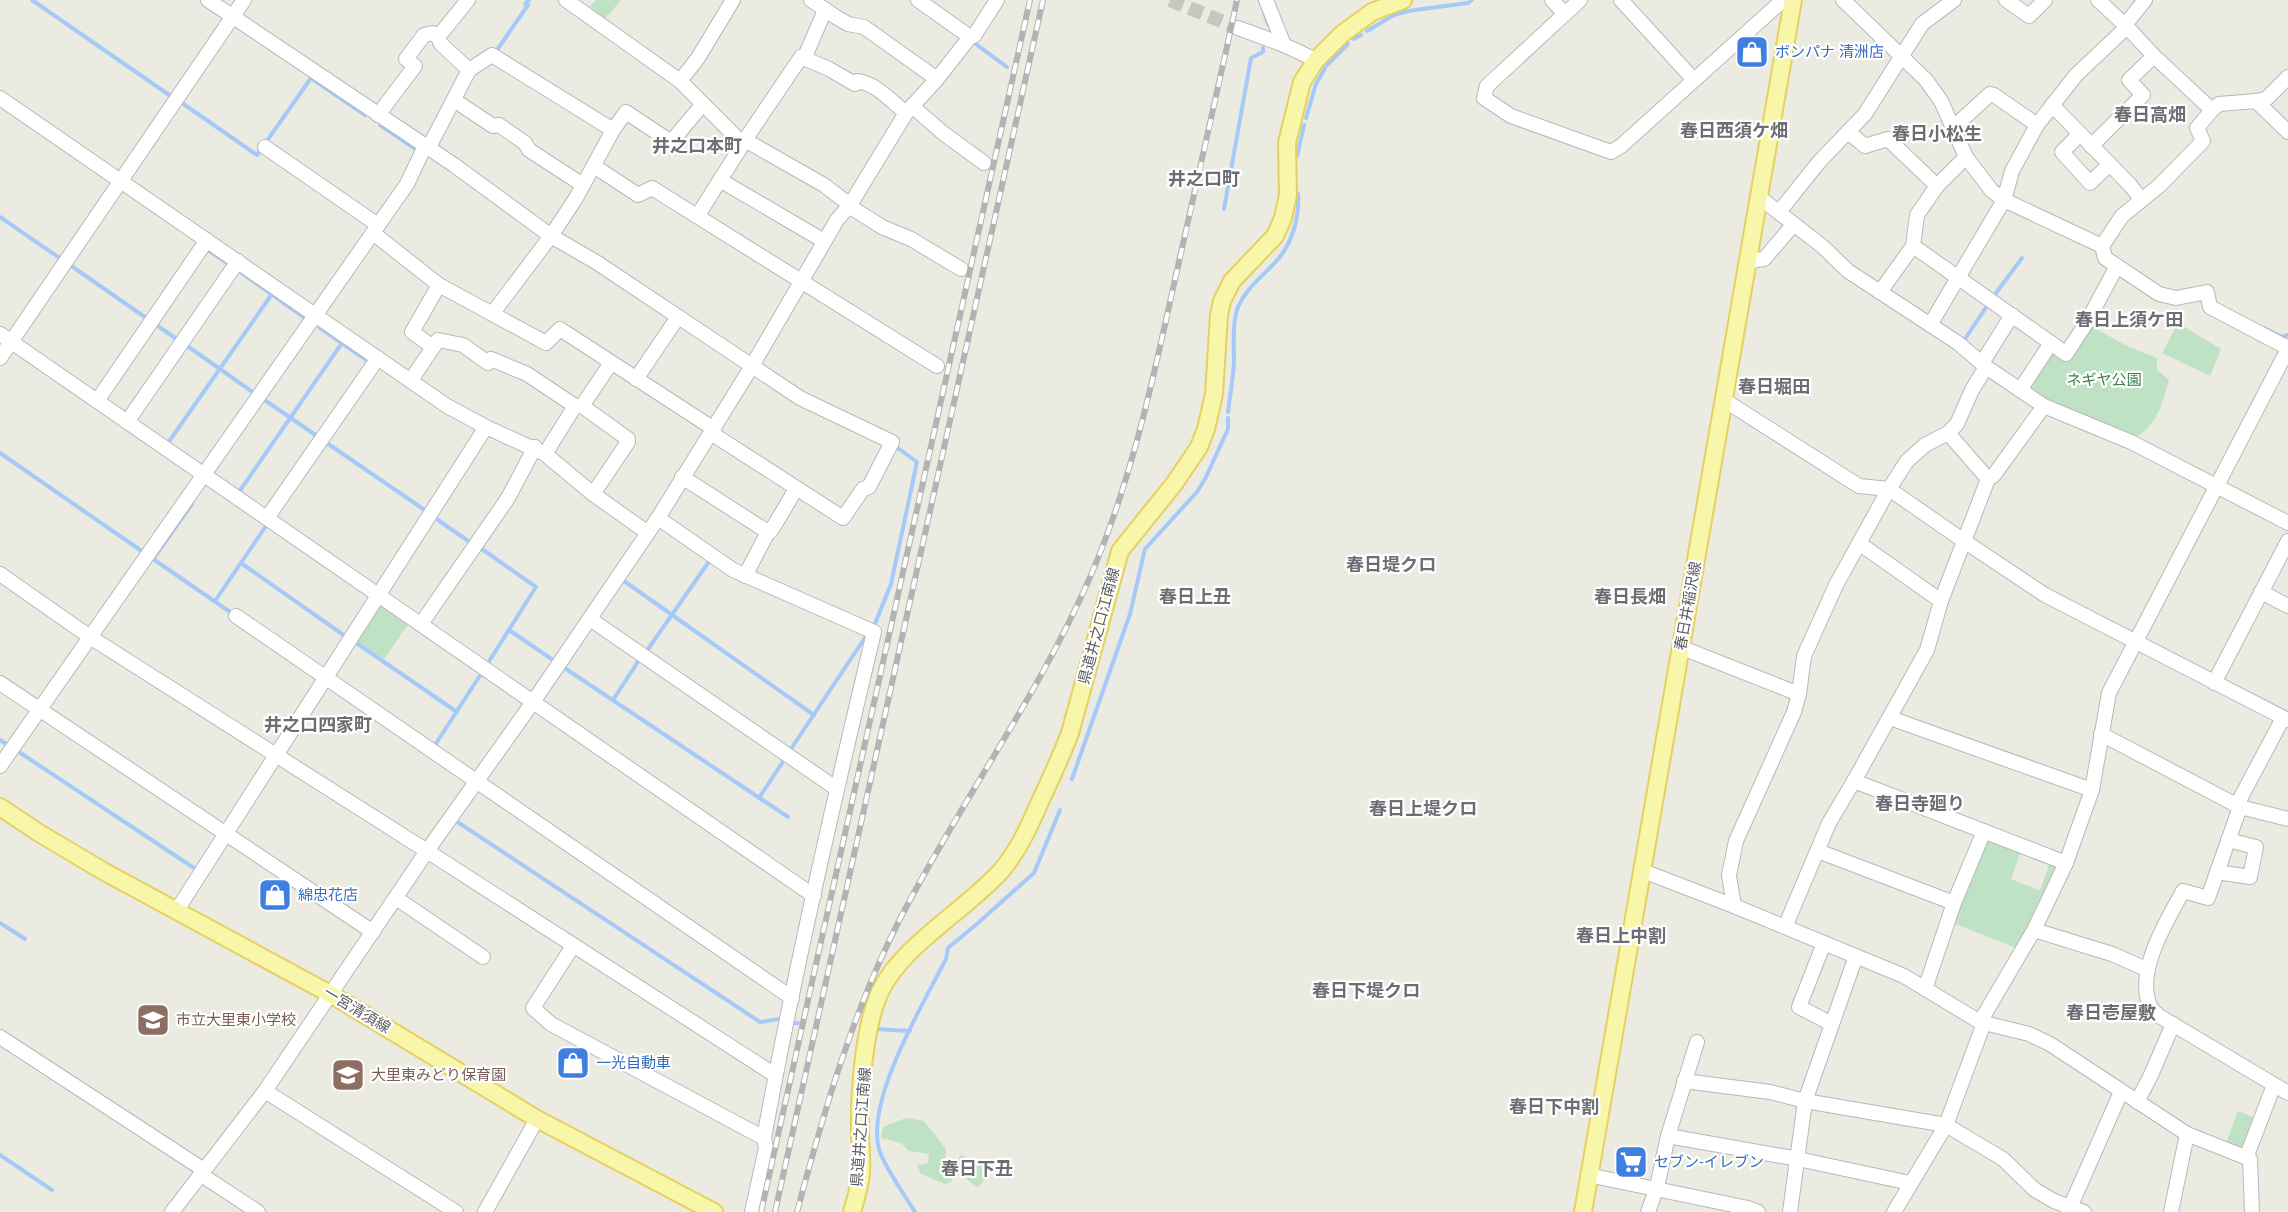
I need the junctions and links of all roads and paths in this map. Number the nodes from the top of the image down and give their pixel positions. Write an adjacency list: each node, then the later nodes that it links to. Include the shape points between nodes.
1 (208, 0): 26 (street)
2 (244, 0): 26 (street)
3 (468, 0): 30 (street)
4 (566, 0): 40 (street)
5 (733, 0): 40 (street)
6 (811, 0): 24 (street)
7 (918, 0): 29 (street)
8 (997, 0): 29 (street)
9 (1005, 0): 29 (street, via 983,31)
10 (1266, 0): 31 (street)
11 (1403, 0): 35 (main road, 県道井之口江南線, via 1372,12)
12 (1552, 0): 25 (street)
13 (1580, 0): 25 (street)
14 (1621, 0): 39 (street)
15 (1783, 0): 39 (street)
16 (1793, 0): 67 (main road, 春日井稲沢線)
17 (1843, 0): 33 (street)
18 (1954, 0): 23 (street)
19 (2006, 0): 20 (street, via 2029,16)
20 (2045, 0)
21 (2098, 0): 27 (street)
22 (2145, 0): 27 (street)
23 (1935, 5): 33 (street)
24 (825, 10): 34 (street); 38 (street, via 848,24 864,27)
25 (1565, 14): 39 (street, via 1487,86 1484,98 1511,116 1611,152)
26 (232, 17): 48 (street); 64 (street)
27 (2126, 26): 32 (street); 45 (street)
28 (1238, 28): 31 (street)
29 (972, 36): 38 (street)
30 (438, 37): 36 (street); 48 (street, via 434,33 424,35 406,59 415,66)
31 (1284, 45): 35 (street)
32 (2154, 56): 47 (street); 56 (street, via 2129,80 2143,95)
33 (1902, 58): 50 (street, via 1926,80); 52 (street, via 1865,114)
34 (804, 59): 46 (street, via 855,84 857,81 872,86); 55 (street, via 801,57)
35 (1316, 60): 217 (main road, 県道井之口江南線, via 1302,82 1287,143 1288,195 1284,218 1275,236 1232,281 1222,301 1214,394 1206,429 1199,447 1174,484 1120,551 1070,733 1042,798 1014,854 1001,871 902,959 879,993 869,1030 861,1092 860,1182)
36 (469, 70): 42 (street); 51 (street, via 492,55)
37 (2288, 76): 43 (street, via 2266,99)
38 (937, 79): 46 (street)
39 (1694, 80)
40 (680, 81): 44 (street)
41 (0, 98): 64 (street)
42 (454, 100): 58 (street); 65 (street, via 493,126 499,125)
43 (2256, 101): 47 (street, via 2219,104); 53 (street)
44 (703, 104): 51 (street, via 671,142 626,112); 55 (street)
45 (2052, 105): 49 (street); 54 (street)
46 (909, 110): 60 (street); 70 (street)
47 (2212, 110): 68 (street, via 2197,128 2203,141 2160,185)
48 (378, 115): 58 (street)
49 (2037, 125): 50 (street, via 1990,94); 69 (street, via 2012,171)
50 (1954, 127): 59 (street)
51 (613, 130): 62 (street)
52 (1848, 132): 66 (street, via 1865,146 1888,139); 71 (street)
53 (2288, 132)
54 (2080, 134): 56 (street); 61 (street, via 2062,152 2090,183)
55 (744, 142): 63 (street); 70 (street, via 789,163)
56 (2091, 146): 61 (street)
57 (266, 147): 74 (street)
58 (427, 148): 74 (street); 75 (street)
59 (1966, 157): 66 (street); 69 (street, via 1992,191)
60 (984, 163)
61 (2110, 164): 68 (street)
62 (594, 166): 65 (street); 72 (street, via 638,195 652,188)
63 (720, 180): 72 (street); 77 (street)
64 (121, 181): 76 (street); 93 (street)
65 (583, 185): 75 (street)
66 (1937, 186): 78 (street, via 1917,215)
67 (1759, 197): 71 (street); 81 (main road, 春日井稲沢線)
68 (2140, 199): 79 (street, via 2122,216)
69 (2004, 200): 79 (street); 84 (street)
70 (849, 205): 77 (street); 83 (street)
71 (1779, 212): 73 (street)
72 (698, 215): 85 (street)
73 (1794, 224): 81 (street, via 1764,259); 87 (street, via 1848,271)
74 (376, 229): 86 (street); 89 (street)
75 (551, 236): 88 (street); 91 (street)
76 (207, 240): 80 (street); 107 (street)
77 (825, 241): 85 (street)
78 (1913, 246): 84 (street); 87 (street)
79 (2102, 246): 82 (street, via 2105,258)
80 (238, 261): 89 (street); 110 (street)
81 (1748, 261): 106 (main road, 春日井稲沢線)
82 (2118, 266): 94 (street, via 2066,354); 96 (street, via 2159,294 2176,298 2207,292 2210,307)
83 (961, 269)
84 (1958, 276): 90 (street); 92 (street)
85 (801, 281): 101 (street); 102 (street)
86 (439, 285): 88 (street); 95 (street, via 412,332)
87 (1880, 292): 92 (street)
88 (492, 314): 99 (street, via 546,343 560,329)
89 (316, 315): 98 (street); 115 (street)
90 (2012, 315): 94 (street); 100 (street)
91 (678, 317): 101 (street); 103 (street)
92 (1930, 325): 100 (street)
93 (6, 338): 97 (street); 107 (street)
94 (2051, 344): 105 (street)
95 (433, 346): 104 (street); 108 (street, via 438,340 463,345 488,363 491,358 527,374)
96 (2288, 348): 118 (street)
97 (0, 358)
98 (378, 358): 104 (street); 122 (street)
99 (611, 363): 103 (street); 108 (street)
100 (1984, 365): 105 (street); 113 (street, via 1957,424)
101 (752, 366): 112 (street); 119 (street, via 800,398 892,442 869,487 863,489 843,518)
102 (937, 366)
103 (636, 379): 112 (street)
104 (411, 380): 111 (street)
105 (2020, 390): 109 (street)
106 (1724, 400): 120 (street, via 1858,486); 141 (main road, 春日井稲沢線)
107 (97, 401): 110 (street)
108 (578, 406): 114 (street); 121 (street, via 628,439)
109 (2044, 406): 117 (street); 118 (street, via 2131,442)
110 (127, 422): 115 (street)
111 (486, 427): 114 (street); 133 (street)
112 (712, 431): 116 (street); 119 (street)
113 (1948, 433): 117 (street); 120 (street, via 1925,445 1907,461)
114 (540, 450): 121 (street); 138 (street)
115 (204, 475): 122 (street); 139 (street)
116 (682, 477): 123 (street); 125 (street)
117 (1988, 479): 127 (street)
118 (2217, 486): 124 (street); 140 (street)
119 (796, 489): 125 (street)
120 (1889, 489): 127 (street); 128 (street)
121 (593, 494): 126 (street)
122 (267, 518): 133 (street)
123 (658, 518): 126 (street); 131 (street)
124 (2288, 523)
125 (768, 532): 131 (street)
126 (648, 533): 137 (street)
127 (1964, 542): 134 (street); 140 (street, via 2045,595)
128 (1860, 544): 134 (street); 145 (street, via 1836,585 1804,656)
129 (2286, 550): 132 (street)
130 (0, 574): 139 (street)
131 (745, 576): 155 (street, via 874,632)
132 (2261, 592): 135 (street); 144 (street)
133 (379, 595): 138 (street); 142 (street)
134 (1941, 602): 148 (street, via 1927,650)
135 (2288, 606)
136 (236, 616): 142 (street)
137 (590, 619): 146 (street); 155 (street)
138 (421, 624): 146 (street)
139 (90, 637): 147 (street); 151 (street)
140 (2136, 642): 144 (street); 150 (street, via 2109,693)
141 (1680, 647): 145 (street); 166 (main road, 春日井稲沢線)
142 (326, 678): 151 (street); 153 (street)
143 (0, 683): 147 (street)
144 (2214, 683): 149 (street)
145 (1799, 694): 171 (street, via 1736,841 1729,876)
146 (533, 702): 153 (street); 168 (street)
147 (39, 710): 152 (street); 161 (street)
148 (1890, 718): 154 (street); 156 (street)
149 (2286, 719): 158 (street, via 2240,799)
150 (2101, 734): 156 (street); 158 (street)
151 (276, 755): 161 (street); 163 (street)
152 (0, 766)
153 (477, 781): 163 (street); 183 (street)
154 (1854, 782): 160 (street); 164 (street, via 1829,823)
155 (837, 789): 168 (street)
156 (2092, 790): 165 (street)
157 (0, 807): 172 (main road, 一宮清須線, via 104,872)
158 (2240, 807): 159 (street); 162 (street)
159 (2288, 819)
160 (1984, 831): 165 (street); 170 (street)
161 (226, 833): 172 (street); 175 (street)
162 (2228, 840): 167 (street); 167 (street, via 2256,847 2250,877)
163 (427, 850): 169 (street); 177 (street)
164 (1818, 851): 170 (street); 173 (street)
165 (2066, 863): 174 (street)
166 (1643, 871): 171 (street); 205 (main road, 春日井稲沢線)
167 (2217, 872): 180 (street, via 2208,898 2183,891)
168 (814, 896): 183 (street)
169 (396, 898): 175 (street); 179 (street)
170 (1954, 903): 181 (street)
171 (1734, 906): 173 (street)
172 (177, 910): 182 (main road, 一宮清須線)
173 (1785, 927): 176 (street)
174 (2034, 930): 180 (street); 184 (street)
175 (373, 932): 182 (street)
176 (1824, 943): 178 (street); 185 (street, via 1799,1007)
177 (573, 946): 189 (street); 201 (street, via 533,1008 551,1024)
178 (1856, 956): 181 (street); 185 (street)
179 (483, 957)
180 (2146, 969): 186 (street, via 2150,1006)
181 (1925, 989): 184 (street)
182 (332, 994): 192 (street); 197 (main road, 一宮清須線)
183 (792, 998): 189 (street)
184 (1982, 1022): 193 (street, via 2029,1034 2050,1044); 198 (street)
185 (1832, 1024): 195 (street)
186 (2173, 1024): 191 (street); 196 (street)
187 (0, 1037): 204 (street)
188 (1697, 1042): 190 (street)
189 (775, 1075): 201 (street)
190 (1684, 1081): 195 (street, via 1770,1092); 200 (street)
191 (2274, 1085): 194 (street); 202 (street)
192 (265, 1092): 204 (street); 213 (street)
193 (2121, 1092): 196 (street); 209 (street)
194 (2288, 1093)
195 (1805, 1101): 198 (street); 203 (street)
196 (2137, 1102): 199 (street)
197 (537, 1119): 214 (street); 215 (main road, 一宮清須線)
198 (1946, 1125): 206 (street); 209 (street, via 2003,1159 2036,1190)
199 (2187, 1134): 202 (street); 224 (street)
200 (1668, 1136): 203 (street); 207 (street)
201 (764, 1138): 216 (street, via 766,1148)
202 (2246, 1158): 210 (street, via 2250,1159)
203 (1798, 1160): 206 (street); 221 (street)
204 (202, 1172): 211 (street); 212 (street)
205 (1588, 1175): 207 (street); 218 (main road, 春日井稲沢線)
206 (1910, 1183): 222 (street)
207 (1657, 1187): 208 (street); 219 (street)
208 (1713, 1206): 220 (street)
209 (2068, 1210): 223 (street)
210 (2254, 1211)
211 (172, 1212)
212 (258, 1212)
213 (456, 1212)
214 (485, 1212)
215 (714, 1212)
216 (752, 1212)
217 (852, 1212)
218 (1583, 1212)
219 (1648, 1212)
220 (1758, 1212)
221 (1790, 1212)
222 (1894, 1212)
223 (2084, 1212)
224 (2171, 1212)

